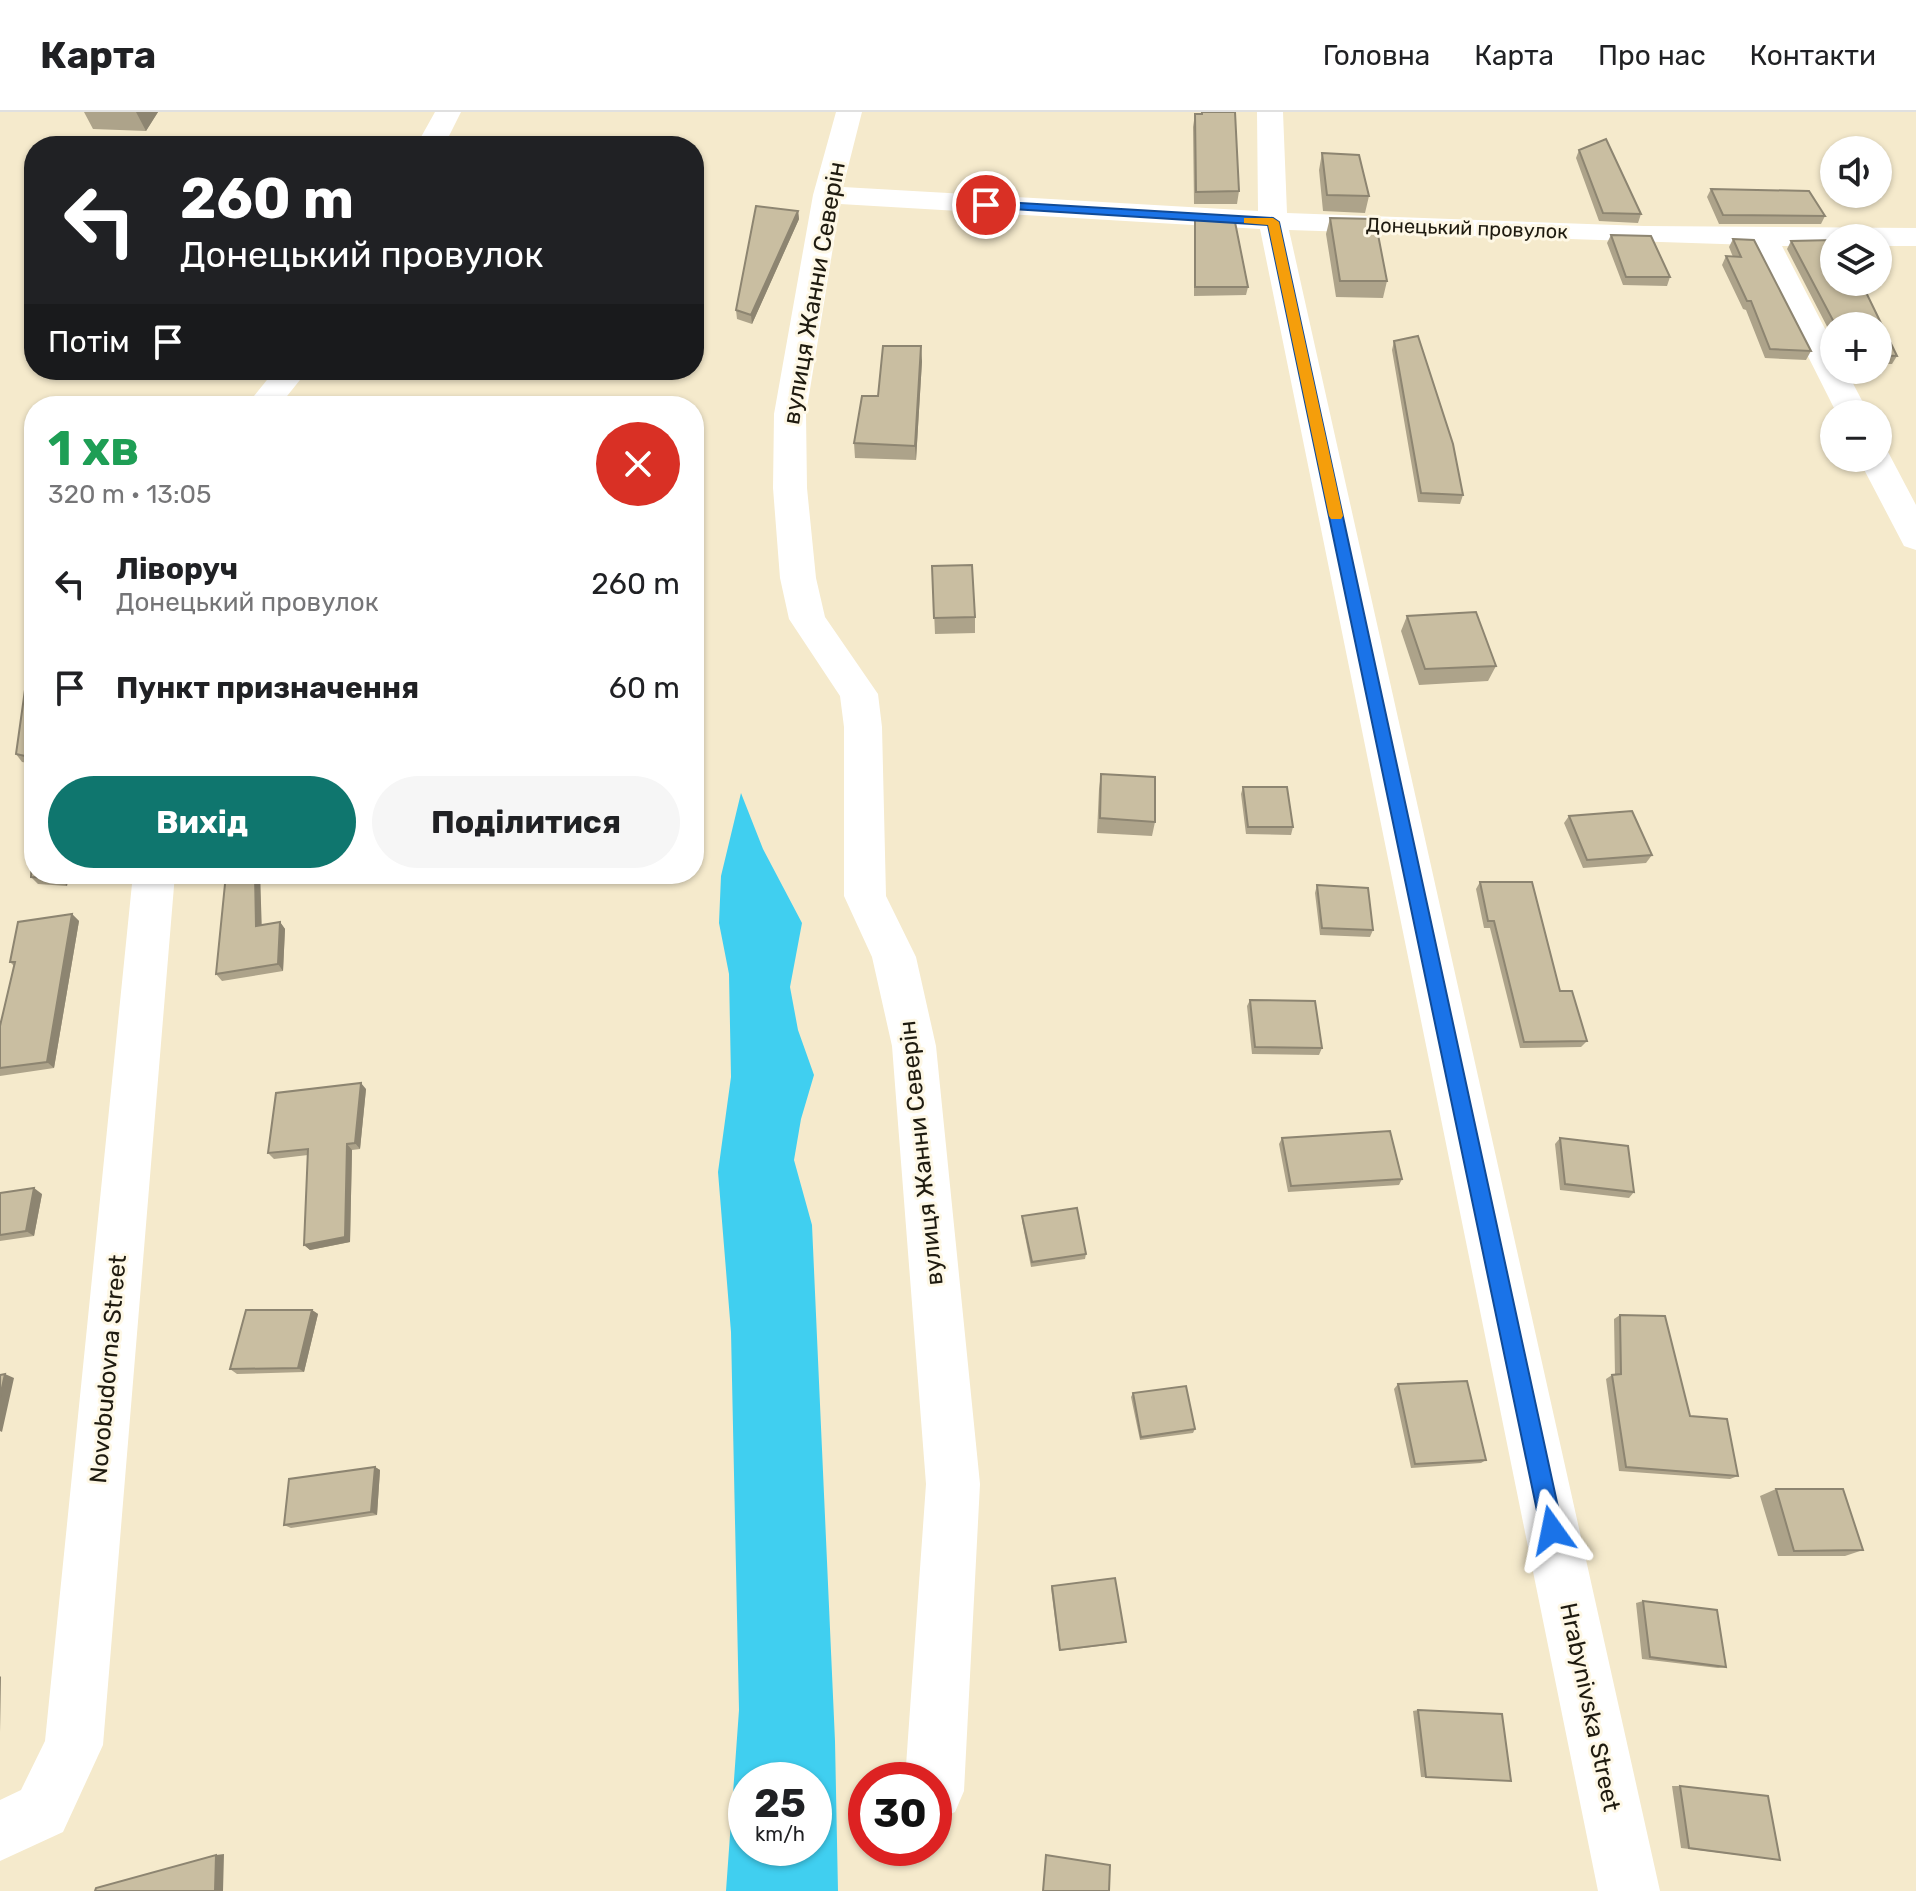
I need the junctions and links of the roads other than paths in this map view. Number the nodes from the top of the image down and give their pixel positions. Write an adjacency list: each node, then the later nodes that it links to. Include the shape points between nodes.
1 (448, 112): 4 (street)
2 (849, 112): 5 (street, вулиця Жанни Северін)
3 (1270, 112): 6 (street, Hrabynivska Street)
4 (435, 136)
5 (827, 195): 6 (street, Донецький провулок); 15 (street, вулиця Жанни Северін, via 790,414 790,488 807,619 859,694 865,896 894,957 914,1046 953,1484)
6 (1273, 222): 8 (street, Донецький провулок); 17 (street, Hrabynivska Street)
7 (1916, 237): 8 (street, Донецький провулок)
8 (1763, 238): 11 (street)
9 (284, 380): 10 (street)
10 (270, 396)
11 (1846, 400)
12 (1882, 472): 13 (street)
13 (1916, 538)
14 (153, 884): 16 (street, Novobudovna Street, via 74,1745 42,1811)
15 (936, 1762)
16 (0, 1831)
17 (1629, 1891)

